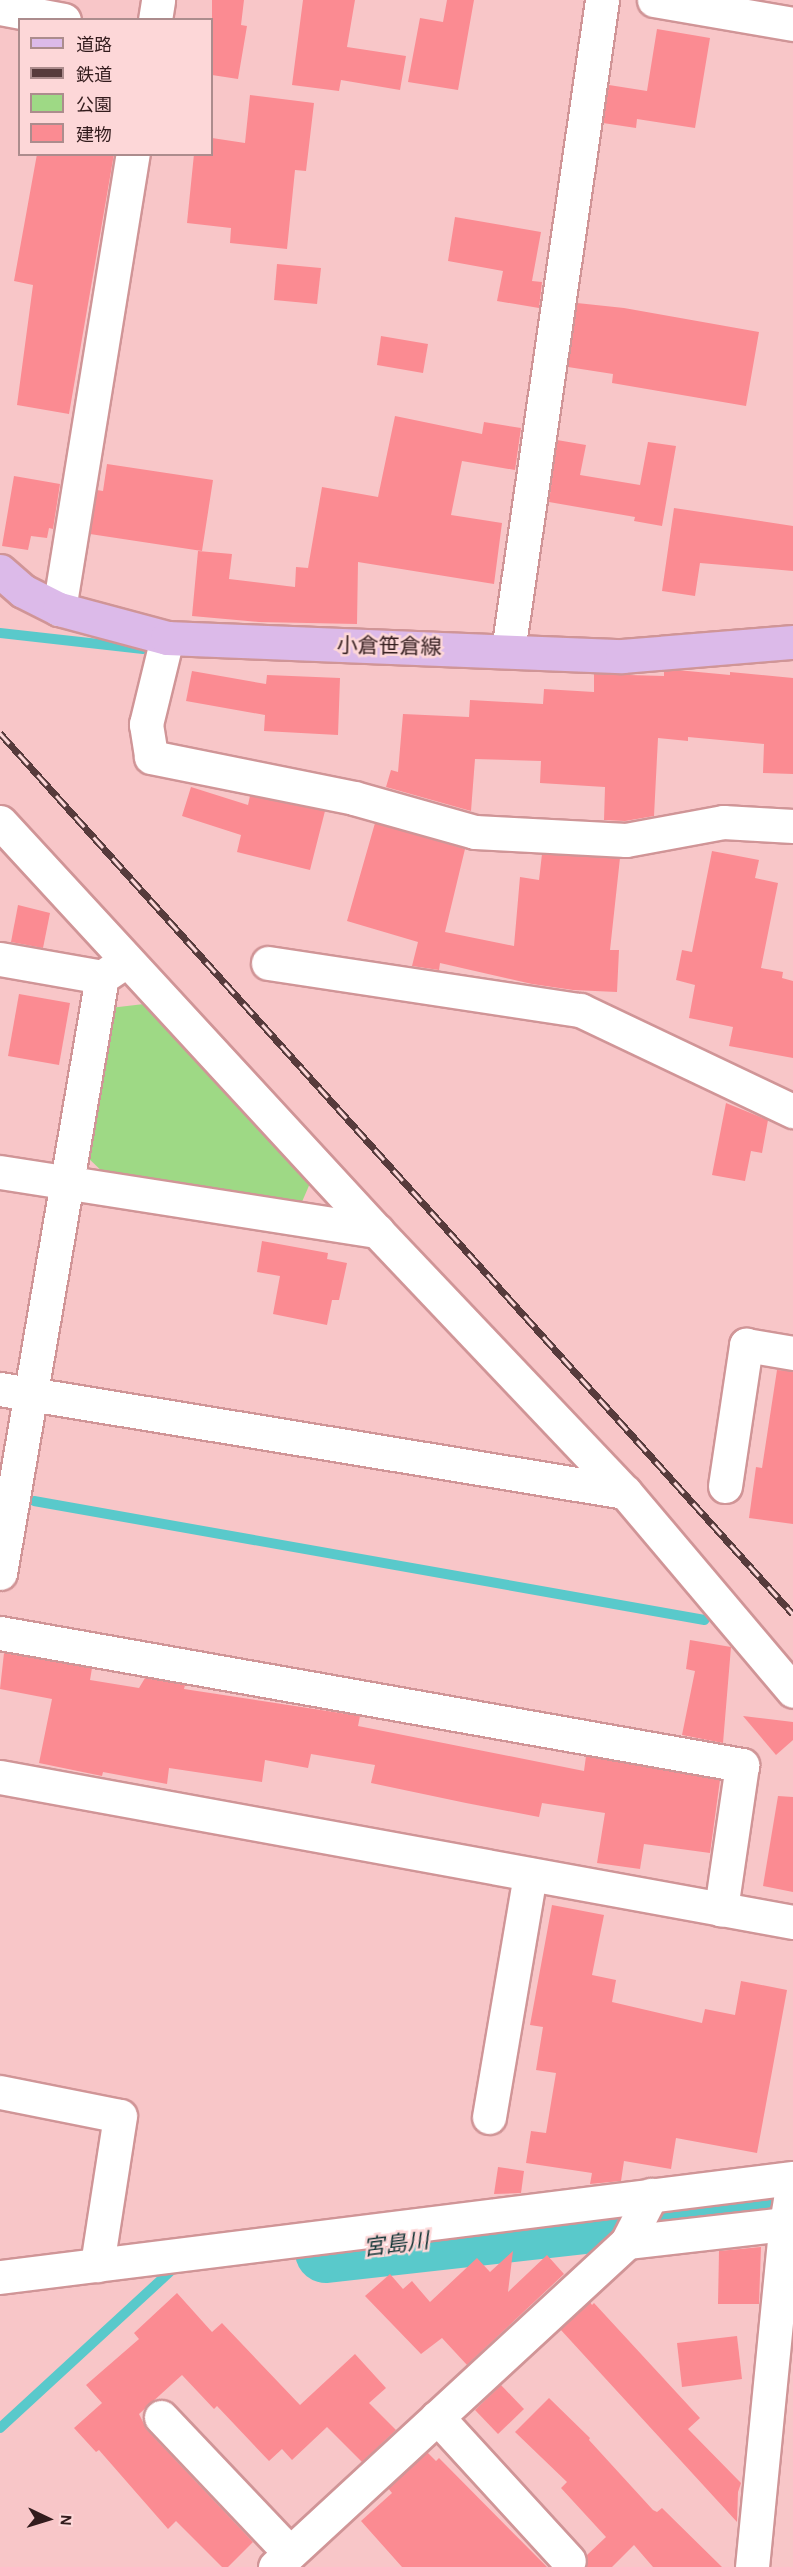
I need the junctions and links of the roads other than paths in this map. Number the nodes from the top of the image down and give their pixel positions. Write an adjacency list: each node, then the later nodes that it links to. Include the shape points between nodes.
1 (158, 0): 6 (street)
2 (602, 0): 13 (street)
3 (654, 0): 7 (street)
4 (0, 8): 5 (street)
5 (53, 18)
6 (155, 18)
7 (793, 24)
8 (133, 156): 10 (street)
9 (0, 571): 10 (main road, 小倉笹倉線, via 23,591)
10 (59, 609): 11 (main road, 小倉笹倉線)
11 (167, 638): 13 (main road, 小倉笹倉線); 15 (street, via 146,724 151,757 354,798 475,832 626,840 723,822)
12 (793, 642): 13 (main road, 小倉笹倉線, via 622,656)
13 (508, 651)
14 (0, 822): 18 (street)
15 (793, 826)
16 (0, 959): 18 (street)
17 (268, 963): 19 (street, via 580,1010)
18 (114, 969): 21 (street); 22 (street)
19 (793, 1112)
20 (0, 1172): 21 (street)
21 (65, 1183): 22 (street); 24 (street)
22 (376, 1231): 26 (street)
23 (793, 1353): 25 (street, via 746,1345)
24 (15, 1392): 26 (street); 27 (street)
25 (725, 1486)
26 (625, 1492): 29 (street)
27 (0, 1573)
28 (0, 1633): 32 (street, via 742,1765)
29 (793, 1690)
30 (0, 1777): 31 (street)
31 (530, 1874): 32 (street); 35 (street)
32 (721, 1909): 33 (street)
33 (793, 1922)
34 (0, 2092): 40 (street, via 120,2116)
35 (489, 2117)
36 (793, 2180): 37 (street); 38 (street)
37 (651, 2195): 39 (street); 40 (street)
38 (786, 2224): 39 (street); 46 (street)
39 (627, 2242): 43 (street)
40 (97, 2265): 41 (street)
41 (0, 2277)
42 (161, 2417): 44 (street)
43 (437, 2417): 44 (street); 45 (street)
44 (283, 2560)
45 (569, 2561)
46 (752, 2567)

